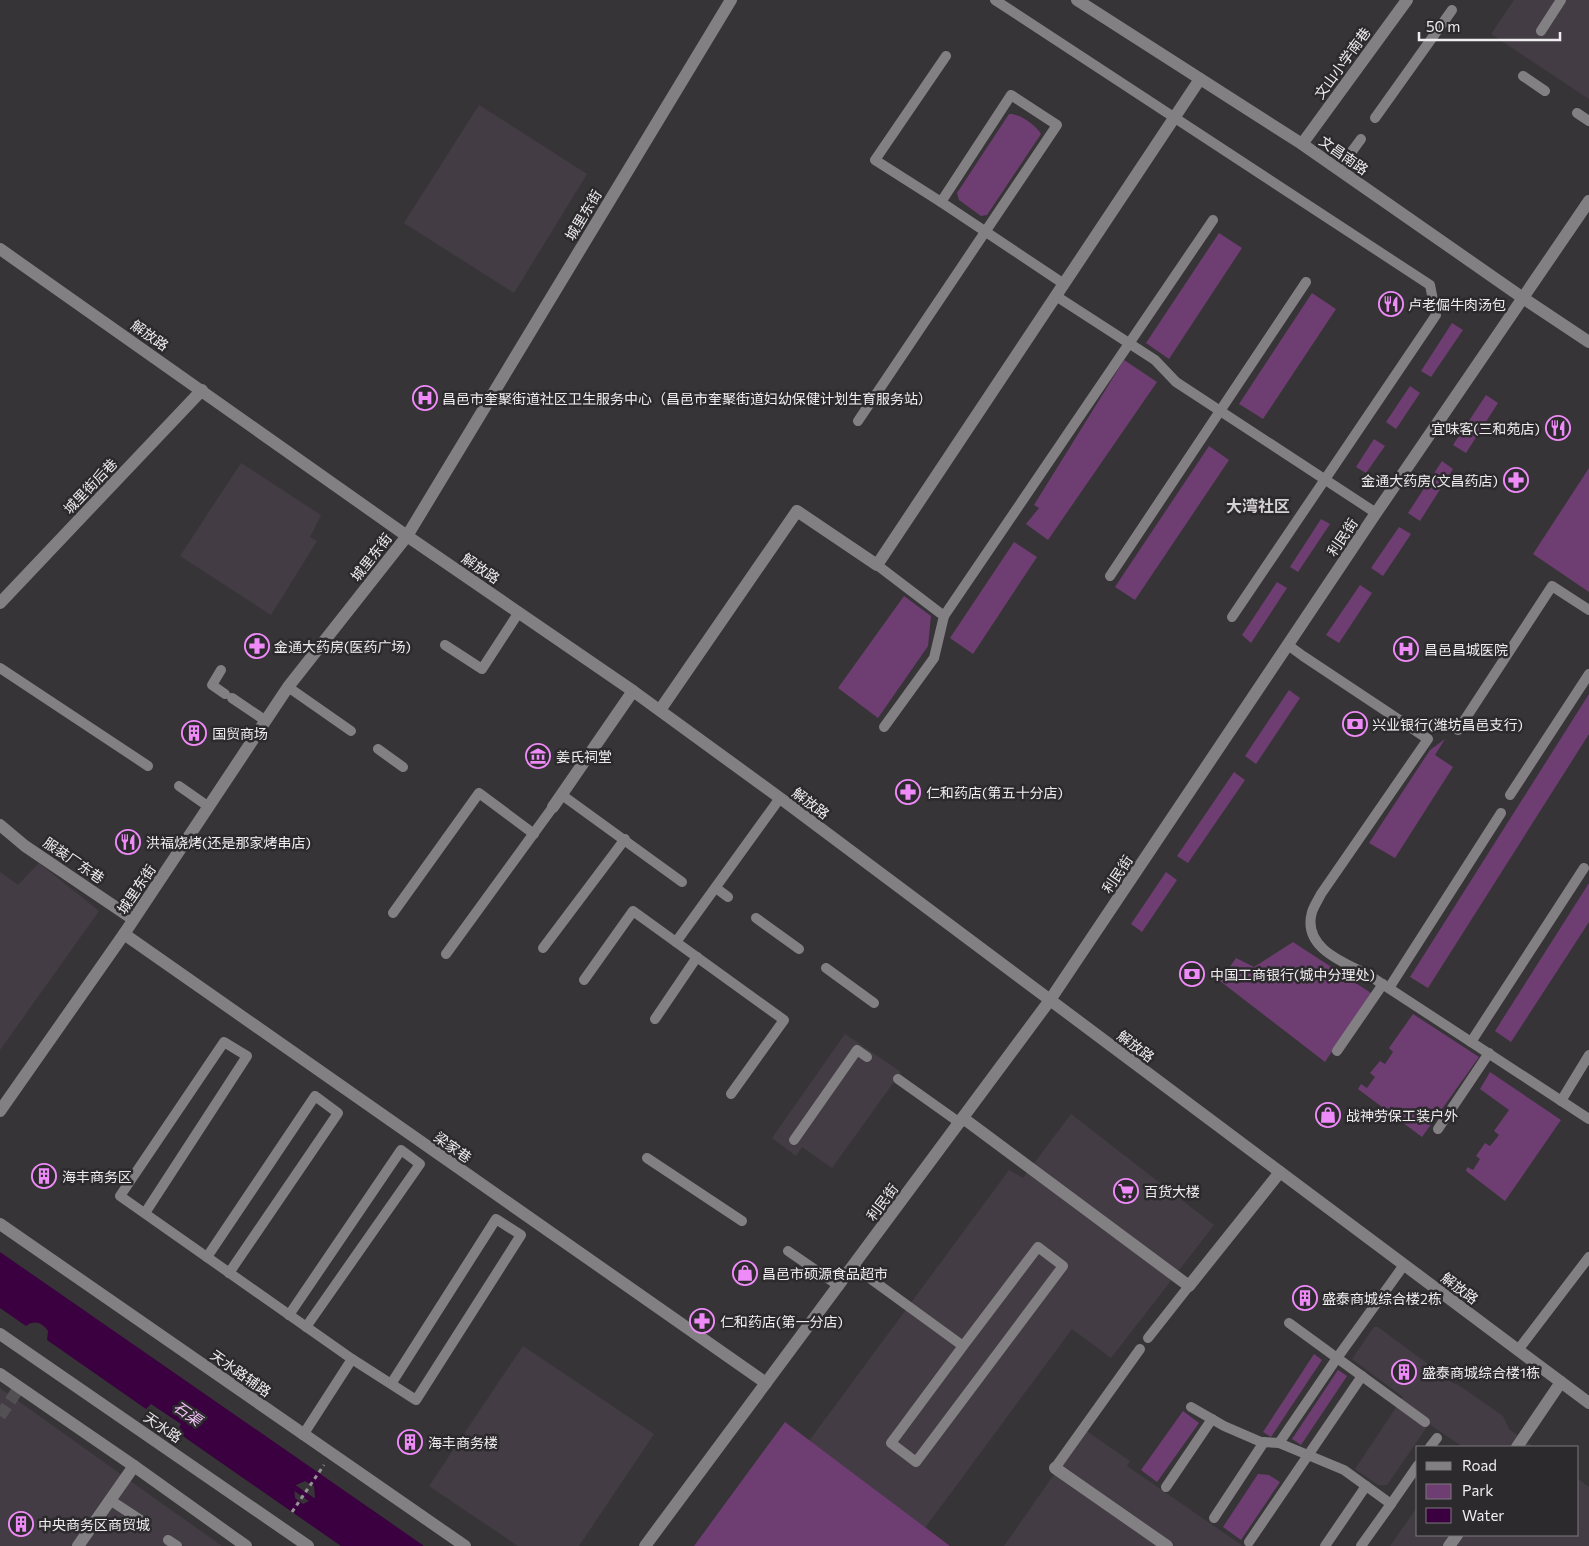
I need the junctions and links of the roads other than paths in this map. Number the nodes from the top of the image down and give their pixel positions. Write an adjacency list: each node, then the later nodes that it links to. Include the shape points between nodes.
1 (731, 0): 35 (street, 城里东街)
2 (995, 0): 13 (lane)
3 (1077, 0): 10 (street, 文昌南路)
4 (1407, 0): 17 (street, 文山小学南巷)
5 (1561, 0): 7 (lane)
6 (1452, 10): 14 (lane)
7 (1540, 31)
8 (946, 56): 20 (lane, via 875,160)
9 (1523, 76): 11 (lane)
10 (1200, 79): 13 (street); 17 (street, 文昌南路)
11 (1545, 91)
12 (1578, 114): 15 (lane)
13 (1174, 118): 25 (street); 33 (lane, via 1430,285 1436,315)
14 (1375, 118)
15 (1589, 121)
16 (1360, 139): 18 (lane)
17 (1302, 144): 18 (street, 文昌南路)
18 (1339, 169): 27 (street, 文昌南路)
19 (1589, 201): 27 (street, 利民街)
20 (941, 202): 22 (lane); 22 (lane, via 1011,95 1058,126)
21 (1213, 220): 29 (lane)
22 (986, 232): 25 (lane); 32 (lane)
23 (0, 249): 30 (street, 解放路)
24 (1306, 282): 31 (lane)
25 (1064, 284): 26 (street)
26 (1056, 296): 29 (lane); 36 (street)
27 (1523, 298): 28 (street, 文昌南路); 34 (street, 利民街)
28 (1589, 342)
29 (1129, 344): 31 (lane, via 1155,360 1176,382); 41 (lane)
30 (202, 390): 35 (street, 解放路); 38 (street, 城里街后巷)
31 (1220, 411): 33 (lane); 37 (lane)
32 (858, 422)
33 (1325, 480): 34 (lane); 42 (lane)
34 (1376, 513): 44 (street, 利民街)
35 (407, 536): 40 (street, 解放路); 48 (street, 城里东街)
36 (877, 565): 41 (lane); 50 (street, via 798,512)
37 (1110, 576)
38 (0, 603)
39 (1589, 610): 53 (lane, via 1552,586)
40 (519, 612): 43 (lane, via 482,669); 49 (street, 解放路)
41 (944, 616): 52 (lane, via 934,658)
42 (1232, 617)
43 (445, 645)
44 (1288, 645): 83 (lane, via 1428,739 1321,894 1312,912 1310,930 1322,949); 84 (street, 利民街)
45 (0, 668): 56 (lane)
46 (221, 670): 51 (lane, via 212,685)
47 (1589, 674): 60 (lane)
48 (288, 687): 51 (street, 城里东街); 54 (lane)
49 (633, 691): 50 (street, 解放路); 59 (street)
50 (660, 710): 61 (street, 解放路)
51 (266, 721): 62 (street, 城里东街)
52 (884, 727)
53 (1458, 730)
54 (351, 731)
55 (378, 749): 57 (lane)
56 (148, 766)
57 (403, 766)
58 (179, 786): 62 (lane)
59 (562, 795): 63 (street); 67 (lane)
60 (1510, 795)
61 (780, 798): 70 (lane); 84 (street, 解放路)
62 (209, 806): 74 (street, 城里东街)
63 (554, 807): 66 (lane)
64 (1501, 813): 83 (lane)
65 (0, 824): 74 (street, 服装厂东巷, via 26,846)
66 (534, 834): 72 (lane, via 478,793); 79 (lane)
67 (625, 839): 69 (lane); 77 (lane)
68 (1584, 868): 87 (lane)
69 (682, 882)
70 (716, 888): 71 (lane); 76 (lane)
71 (728, 897)
72 (393, 913)
73 (756, 918): 78 (lane)
74 (133, 919): 75 (street, 城里东街)
75 (124, 934): 95 (street, 城里东街); 126 (street, 梁家巷)
76 (676, 942): 80 (lane); 82 (lane, via 633,911)
77 (543, 948)
78 (799, 948)
79 (446, 954)
80 (697, 957): 86 (lane); 93 (lane, via 784,1020)
81 (826, 968): 85 (lane)
82 (584, 980)
83 (1386, 986): 87 (lane); 88 (lane)
84 (1050, 1000): 97 (street, 利民街); 101 (street, 解放路)
85 (874, 1003)
86 (655, 1019)
87 (1471, 1042): 89 (lane)
88 (1337, 1051)
89 (1489, 1054): 94 (lane); 98 (lane)
90 (1589, 1055): 94 (lane)
91 (867, 1057): 99 (lane, via 857,1050)
92 (898, 1079): 97 (lane)
93 (730, 1094)
94 (1561, 1100): 96 (lane)
95 (0, 1111)
96 (1589, 1119)
97 (961, 1121): 109 (street, 利民街); 112 (street)
98 (1438, 1129)
99 (794, 1140)
100 (648, 1158): 103 (lane)
101 (1280, 1172): 108 (street, 解放路); 112 (street)
102 (145, 1213): 102 (lane, via 120,1196 224,1042 247,1056); 106 (lane)
103 (742, 1221)
104 (0, 1224): 132 (street, 天水路辅路)
105 (788, 1251): 111 (lane)
106 (207, 1257): 110 (lane); 110 (lane, via 315,1096 338,1112)
107 (1589, 1257): 120 (lane)
108 (1404, 1265): 120 (street, 解放路); 121 (lane)
109 (853, 1266): 111 (street, 利民街); 118 (lane)
110 (230, 1273): 113 (lane)
111 (839, 1286): 126 (street, 利民街)
112 (1189, 1286): 117 (lane)
113 (289, 1314): 115 (lane); 115 (lane, via 401,1150 420,1164)
114 (1289, 1323): 121 (lane)
115 (306, 1327): 122 (lane)
116 (0, 1334): 151 (street, 天水路)
117 (1148, 1338)
118 (963, 1346): 118 (lane, via 891,1443 916,1462 1063,1266 1038,1247)
119 (1140, 1349): 140 (lane)
120 (1518, 1350): 125 (street, 解放路)
121 (1337, 1358): 124 (lane); 135 (lane)
122 (352, 1359): 127 (lane); 132 (lane)
123 (0, 1374): 139 (street)
124 (1362, 1376): 131 (lane); 138 (lane)
125 (1562, 1382): 128 (street, 解放路); 137 (street)
126 (766, 1383): 153 (street, 利民街)
127 (391, 1384): 127 (lane, via 416,1400 521,1235 496,1219)
128 (1589, 1403)
129 (1191, 1407): 130 (lane)
130 (1212, 1419): 134 (lane); 143 (lane)
131 (1425, 1422)
132 (303, 1435): 152 (street, 天水路辅路)
133 (1436, 1438): 136 (lane)
134 (1264, 1442): 135 (lane); 146 (lane)
135 (1279, 1443): 138 (lane)
136 (1431, 1446)
137 (1518, 1446)
138 (1307, 1456): 142 (lane, via 1344,1470); 148 (lane)
139 (134, 1466): 144 (street); 150 (street)
140 (1055, 1468): 154 (street)
141 (1416, 1468): 145 (lane)
142 (1366, 1486): 145 (lane); 155 (lane)
143 (1166, 1487)
144 (110, 1500): 147 (lane); 149 (street)
145 (1390, 1504): 156 (lane)
146 (1214, 1518)
147 (142, 1521)
148 (1249, 1542)
149 (78, 1546)
150 (246, 1546)
151 (308, 1546)
152 (465, 1546)
153 (645, 1546)
154 (1167, 1546)
155 (1325, 1546)
156 (1361, 1546)

